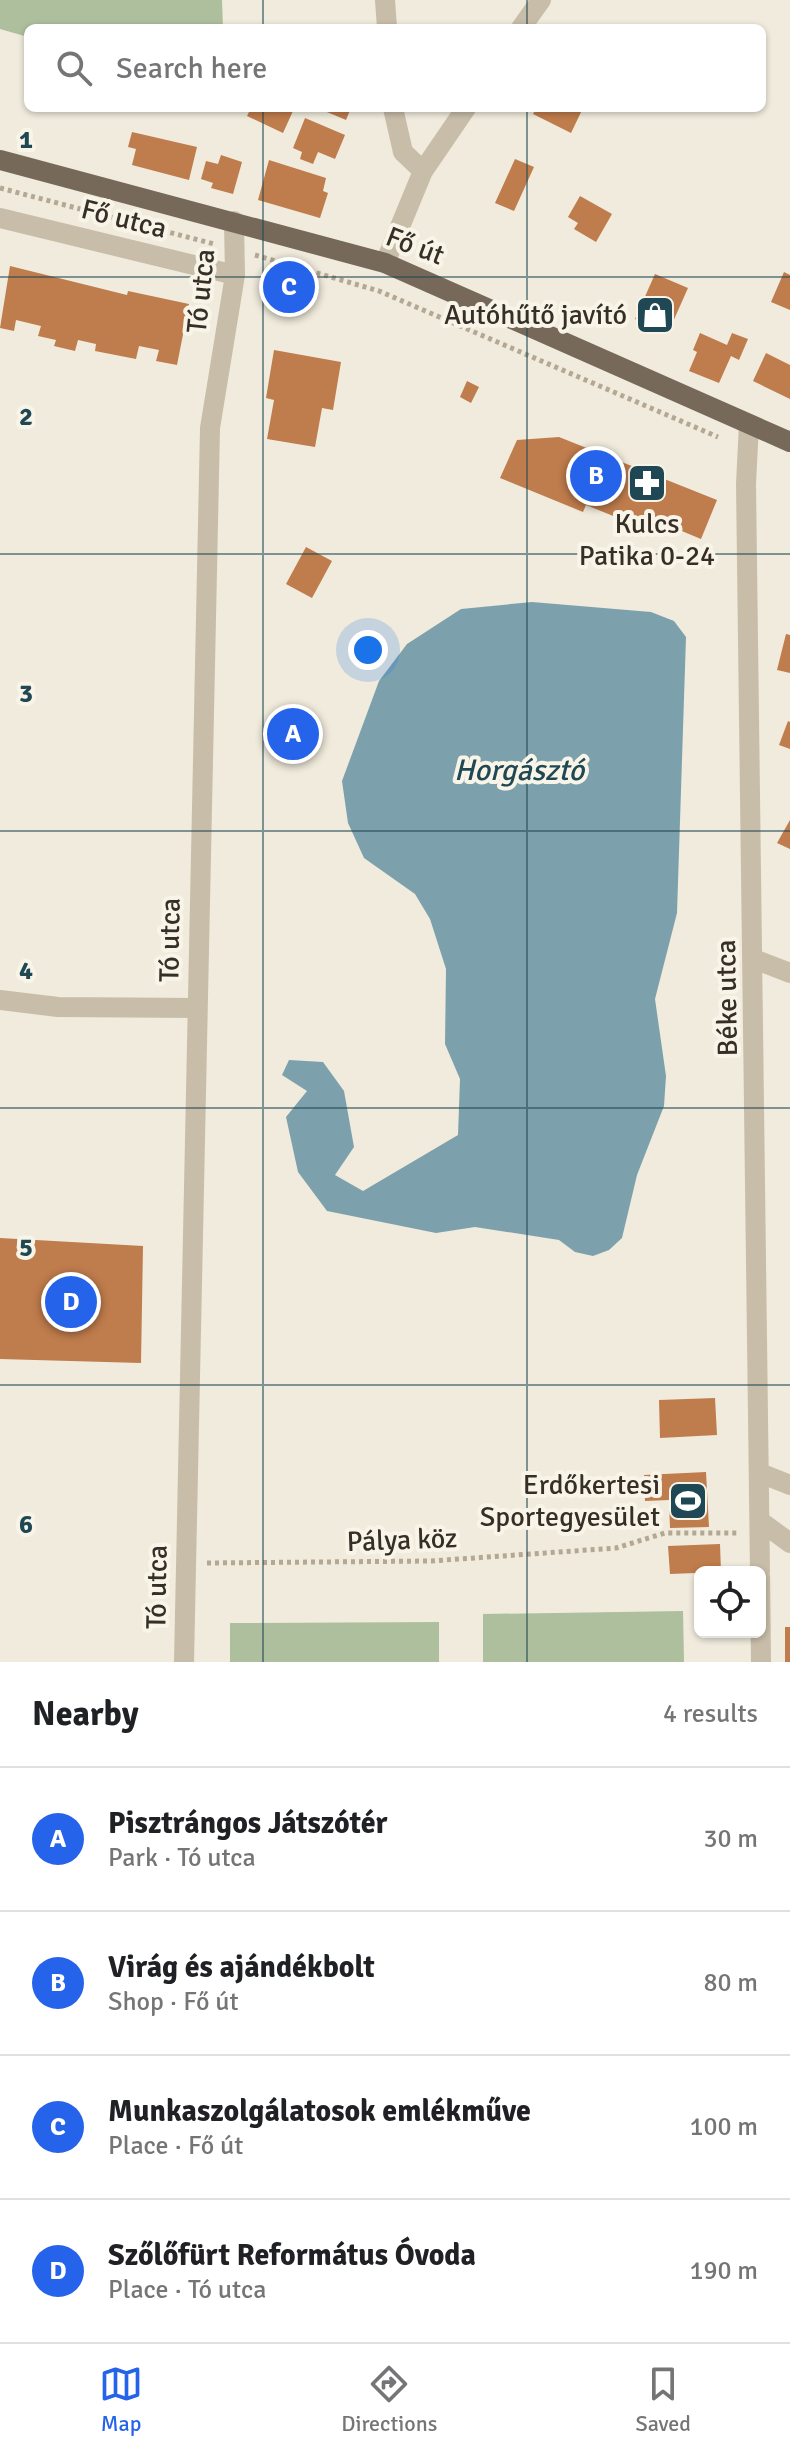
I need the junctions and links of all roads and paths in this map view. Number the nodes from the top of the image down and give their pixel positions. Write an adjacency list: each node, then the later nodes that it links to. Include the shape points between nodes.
1 (385, 0): 3 (street)
2 (541, 0): 4 (street)
3 (387, 24)
4 (524, 24)
5 (394, 112): 8 (street, via 403,152)
6 (463, 112): 8 (street)
7 (0, 160): 11 (main road, Fő út)
8 (423, 171): 13 (street)
9 (0, 188): 12 (path)
10 (0, 218): 14 (street, Fő utca)
11 (234, 221): 12 (street, Tó utca); 13 (main road, Fő út)
12 (234, 249): 14 (street, Tó utca); 17 (path, via 379,291)
13 (385, 263): 15 (main road, Fő út)
14 (235, 275): 21 (street, Tó utca, via 210,428)
15 (749, 424): 16 (main road, Fő út); 17 (street, Béke utca)
16 (790, 442)
17 (748, 450): 18 (street, Béke utca)
18 (754, 959): 19 (street); 22 (street, Béke utca)
19 (790, 973)
20 (0, 1000): 21 (street, via 58,1007)
21 (197, 1008): 26 (street, Tó utca)
22 (760, 1473): 23 (street); 24 (street, Béke utca)
23 (790, 1485)
24 (760, 1527): 25 (street); 26 (path, Pálya köz, via 665,1533 616,1548 431,1561); 27 (street, Béke utca)
25 (790, 1543)
26 (186, 1563): 29 (street, Tó utca)
27 (760, 1566)
28 (761, 1638): 30 (street, Béke utca)
29 (184, 1662)
30 (761, 1662)

